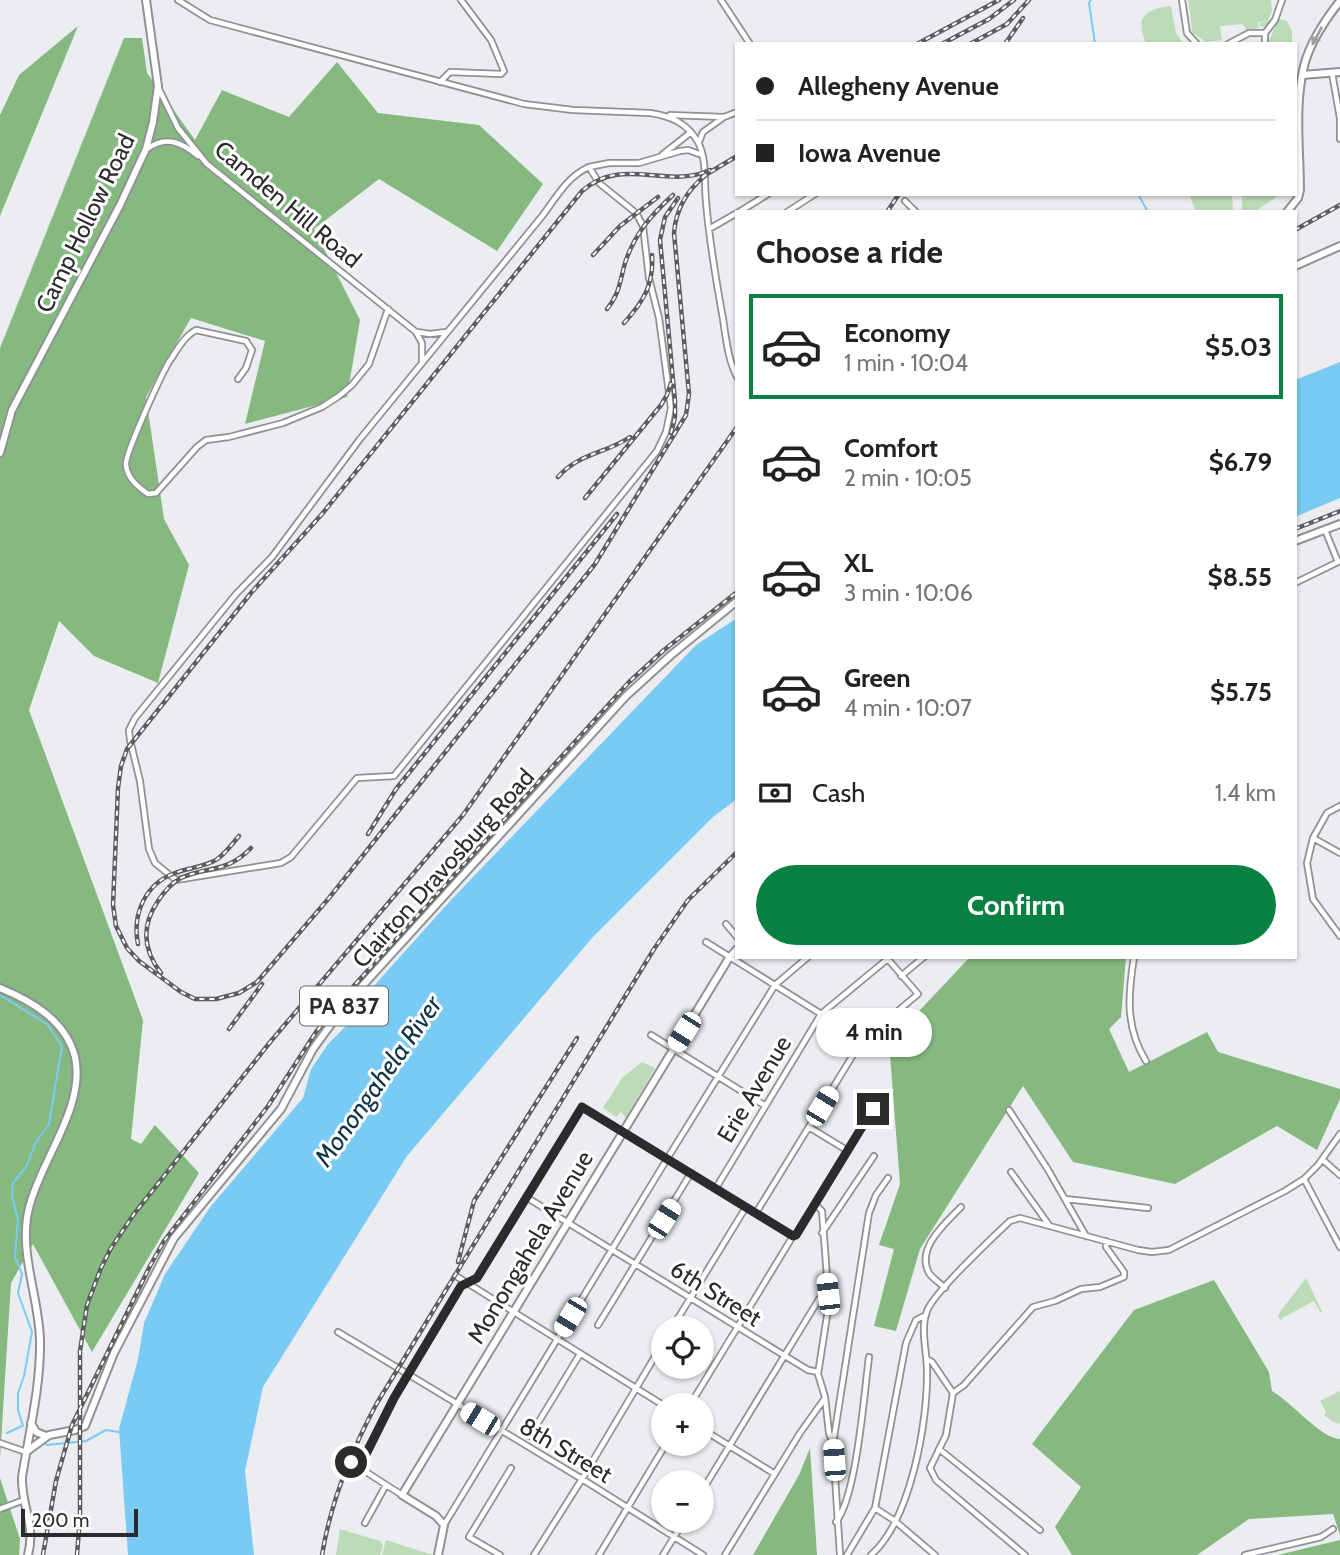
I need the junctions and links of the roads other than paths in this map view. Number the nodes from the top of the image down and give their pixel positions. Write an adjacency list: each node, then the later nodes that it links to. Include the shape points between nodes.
1 (146, 0): 16 (main road, Camp Hollow Road)
2 (178, 0): 15 (street, via 210,20)
3 (461, 0): 15 (street, via 491,40 504,71 450,72)
4 (721, 0): 9 (street)
5 (1182, 0): 10 (street, via 1187,33)
6 (1282, 0): 8 (street)
7 (1340, 1): 14 (main road, one-way to 14, via 1317,34)
8 (1265, 33): 11 (street, via 1249,33); 12 (street)
9 (749, 42)
10 (1195, 42)
11 (1232, 42)
12 (1265, 42)
13 (1336, 72): 14 (main road); 21 (street)
14 (1302, 75): 17 (main road)
15 (440, 82): 19 (street, via 549,108)
16 (158, 86): 25 (main road, Camp Hollow Road); 28 (street, Camden Hill Road, via 178,128)
17 (1298, 99): 36 (main road, via 1300,190)
18 (735, 114): 20 (street)
19 (666, 115): 20 (street); 22 (street)
20 (724, 117): 24 (street, via 703,132)
21 (1340, 118): 23 (street)
22 (691, 132): 24 (street); 27 (street)
23 (1340, 139)
24 (698, 143): 26 (street)
25 (146, 149): 28 (street, via 173,140); 47 (main road, Camp Hollow Road, via 12,410)
26 (702, 155): 27 (street, via 680,151); 38 (street)
27 (657, 159): 29 (street)
28 (207, 164): 41 (street, Camden Hill Road)
29 (589, 167): 43 (street, via 566,183); 44 (street, via 643,226 671,408 657,451 394,776 358,778 281,863 176,880 155,863 149,849 130,740 135,718 272,557)
30 (765, 196): 33 (street)
31 (812, 196): 34 (street)
32 (905, 201): 35 (street)
33 (743, 210)
34 (790, 210)
35 (914, 210)
36 (1289, 210)
37 (735, 215): 38 (street)
38 (709, 229): 45 (street)
39 (1340, 246): 40 (main road)
40 (1297, 265)
41 (388, 309): 42 (street, Camden Hill Road); 46 (street, via 369,364 339,396 283,423 206,440 156,493 148,494 135,485 125,464 131,442 169,361 188,335 196,331 246,341 252,351)
42 (416, 331): 43 (street); 44 (street, via 422,343)
43 (446, 332): 44 (street)
44 (422, 362)
45 (735, 370)
46 (238, 379)
47 (0, 453)
48 (1340, 524): 49 (main road)
49 (1325, 530): 50 (main road); 51 (street)
50 (1297, 540)
51 (1339, 562): 52 (street)
52 (1297, 582)
53 (735, 603): 137 (main road, Clairton Dravosburg Road / PA 837, via 626,696 345,1005 313,1049 281,1109 174,1238 114,1353 85,1426)
54 (1340, 806): 55 (street, via 1327,813)
55 (1313, 838): 56 (street); 59 (street, via 1307,863 1312,899)
56 (1340, 853)
57 (726, 924): 58 (street)
58 (735, 935)
59 (1340, 936)
60 (706, 942): 62 (street)
61 (735, 951): 62 (main road, Monongahela Avenue)
62 (729, 958): 69 (street); 73 (main road, Monongahela Avenue)
63 (806, 959): 69 (street)
64 (887, 959): 71 (street, Erie Avenue)
65 (889, 959): 68 (street)
66 (922, 959): 68 (street)
67 (1134, 959): 74 (street, via 1129,1014)
68 (901, 976): 79 (street, via 918,994 861,1042)
69 (775, 985): 71 (street); 75 (street)
70 (0, 988): 135 (main road, via 30,1002 62,1029 77,1072 73,1098 26,1221 40,1342)
71 (821, 1014): 76 (street, Erie Avenue)
72 (651, 1035): 73 (street)
73 (674, 1049): 75 (street); 80 (main road, Monongahela Avenue)
74 (1146, 1061)
75 (718, 1076): 76 (street); 84 (street)
76 (764, 1105): 91 (street, Erie Avenue)
77 (873, 1109): 82 (street)
78 (1009, 1110): 93 (street)
79 (808, 1128): 82 (street); 98 (street)
80 (623, 1131): 84 (street); 92 (street, via 582,1107); 99 (main road, Monongahela Avenue)
81 (1340, 1135): 85 (street)
82 (848, 1151): 94 (street)
83 (874, 1156): 101 (street)
84 (667, 1159): 87 (street); 107 (street)
85 (1323, 1160): 88 (street); 90 (street)
86 (1011, 1172): 100 (street)
87 (691, 1173): 91 (street); 109 (street)
88 (1340, 1175)
89 (888, 1178): 141 (street, via 869,1213)
90 (1304, 1179): 104 (street, via 1169,1250 1145,1251); 106 (street)
91 (716, 1188): 95 (street)
92 (526, 1197): 99 (street, 6th Street); 111 (street, via 477,1278)
93 (1065, 1199): 97 (street); 103 (street)
94 (815, 1204): 101 (street, via 822,1211); 102 (street)
95 (746, 1207): 98 (street); 114 (street)
96 (961, 1207): 112 (street, via 927,1251 929,1274)
97 (1148, 1208)
98 (756, 1213): 102 (street)
99 (568, 1223): 107 (street, 6th Street); 115 (main road, Monongahela Avenue)
100 (1050, 1226): 103 (street); 112 (street, via 1020,1218 1010,1221)
101 (822, 1233): 105 (street)
102 (794, 1235): 119 (street)
103 (1086, 1236): 104 (street)
104 (1107, 1241): 131 (street, via 1124,1277 1033,1307)
105 (823, 1247): 108 (street); 113 (street)
106 (1340, 1247)
107 (612, 1250): 109 (street, 6th Street); 121 (street)
108 (816, 1251)
109 (636, 1264): 114 (street, 6th Street); 118 (street)
110 (456, 1276): 111 (street)
111 (466, 1284): 115 (street); 128 (street)
112 (945, 1288): 116 (street)
113 (828, 1294): 123 (street, via 819,1299); 127 (street)
114 (691, 1298): 117 (street); 119 (street, 6th Street)
115 (512, 1312): 121 (street); 134 (main road, Monongahela Avenue)
116 (926, 1315): 125 (street); 157 (street, via 916,1320 906,1343)
117 (680, 1316)
118 (598, 1325)
119 (737, 1326): 123 (street, 6th Street); 130 (street)
120 (338, 1332): 128 (street, 8th Street)
121 (557, 1340): 122 (street); 136 (street)
122 (580, 1354): 129 (street); 138 (street)
123 (785, 1355): 127 (street, 6th Street); 142 (street)
124 (869, 1357): 160 (street, via 851,1483)
125 (927, 1359): 131 (street); 159 (street, via 917,1457)
126 (651, 1362): 129 (street)
127 (818, 1371): 132 (street)
128 (409, 1375): 134 (street, 8th Street); 147 (street)
129 (635, 1388): 133 (street); 152 (street)
130 (697, 1393)
131 (953, 1393): 143 (street, via 951,1418)
132 (825, 1397): 141 (street); 150 (street)
133 (651, 1398)
134 (456, 1405): 136 (street, 8th Street); 154 (main road, Monongahela Avenue)
135 (30, 1421): 137 (main road, via 36,1432); 144 (main road)
136 (501, 1431): 152 (street, 8th Street); 162 (street)
137 (46, 1436): 144 (main road, Clairton Dravosburg Road / PA 837)
138 (530, 1436)
139 (714, 1437): 142 (street)
140 (0, 1443): 144 (street)
141 (833, 1444): 160 (street)
142 (729, 1446): 149 (street); 150 (street)
143 (939, 1449): 163 (street); 179 (street, via 930,1468 936,1480)
144 (26, 1452): 155 (main road)
145 (659, 1456): 156 (street)
146 (349, 1461): 147 (street)
147 (359, 1468): 151 (street); 153 (street)
148 (511, 1468): 169 (street, via 469,1537)
149 (714, 1471)
150 (775, 1474): 174 (street)
151 (356, 1475)
152 (582, 1479): 156 (street, 8th Street); 170 (street)
153 (386, 1485): 154 (street); 161 (street)
154 (402, 1495): 162 (main road)
155 (24, 1500): 158 (street); 167 (main road, via 32,1528)
156 (627, 1508): 166 (street, 8th Street); 171 (street)
157 (875, 1508): 159 (street); 176 (street)
158 (0, 1509)
159 (895, 1521): 177 (street); 178 (street)
160 (836, 1522): 175 (street)
161 (365, 1523)
162 (444, 1525): 168 (main road)
163 (1040, 1530)
164 (1333, 1530): 180 (street)
165 (676, 1533): 166 (street)
166 (674, 1537): 172 (street); 173 (street, 8th Street)
167 (28, 1555)
168 (438, 1555)
169 (500, 1555)
170 (534, 1555)
171 (599, 1555)
172 (663, 1555)
173 (703, 1555)
174 (725, 1555)
175 (840, 1555)
176 (847, 1555)
177 (871, 1555)
178 (934, 1555)
179 (1026, 1555)
180 (1245, 1555)

